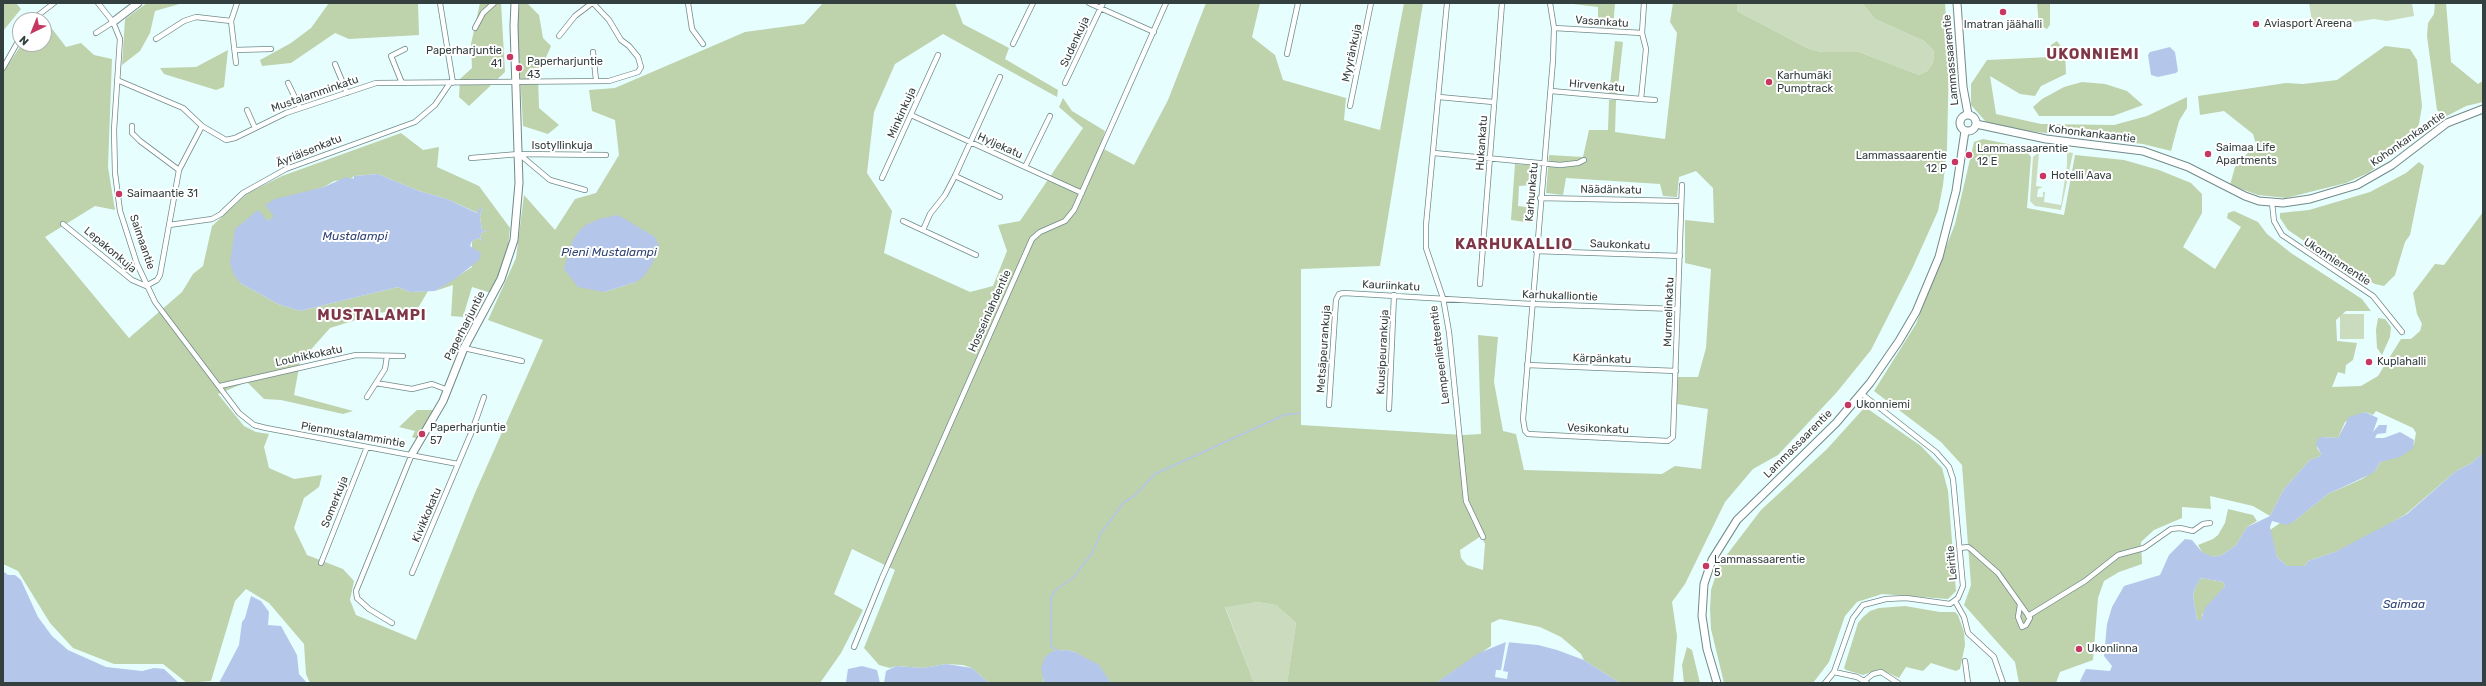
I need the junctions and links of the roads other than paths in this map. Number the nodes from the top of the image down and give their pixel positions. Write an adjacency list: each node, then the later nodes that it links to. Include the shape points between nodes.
1 (54, 3): 22 (street)
2 (98, 3): 24 (street, Saimaantie)
3 (138, 3): 24 (street)
4 (237, 3): 23 (street)
5 (440, 3): 50 (street)
6 (494, 3): 25 (street, via 483,13)
7 (515, 3): 47 (street, Paperharjuntie)
8 (592, 3): 30 (street, via 575,16); 46 (street, Mustalamminkatu, via 610,20 641,67 638,72 625,77 609,81)
9 (688, 3): 32 (street, via 692,29)
10 (1033, 3): 33 (street)
11 (1089, 3): 21 (street)
12 (1103, 3): 21 (street, Sudenkuja)
13 (1166, 3): 27 (street, Hosseinlahdentie)
14 (1298, 3): 39 (street)
15 (1371, 3): 58 (street, Myyränkuja)
16 (1447, 3): 54 (street, Lempeenlietteentie)
17 (1502, 3): 57 (street, Hukankatu)
18 (1550, 3): 26 (street, Karhunkatu)
19 (1644, 3): 29 (street, Vasankatu)
20 (1957, 3): 62 (street, Lammassaarentie, via 1963,87)
21 (1101, 8): 27 (street); 51 (street, Sudenkuja)
22 (42, 12)
23 (231, 21): 31 (street, via 196,17 184,21); 36 (street)
24 (113, 22): 28 (street); 45 (street, Saimaantie, via 120,39)
25 (475, 28)
26 (1554, 28): 29 (street, Vasankatu); 52 (street, Karhunkatu)
27 (1154, 32): 84 (street, Hosseinlahdentie)
28 (96, 33)
29 (1642, 33): 55 (street, via 1646,49)
30 (559, 36)
31 (156, 39)
32 (703, 44)
33 (1013, 44)
34 (271, 49): 36 (street)
35 (405, 49): 49 (street, via 391,56)
36 (235, 50): 41 (street)
37 (12, 52): 43 (street)
38 (593, 52): 46 (street)
39 (1287, 54)
40 (938, 55): 63 (street, Minkinkuja)
41 (236, 64)
42 (335, 64): 53 (street)
43 (3, 68)
44 (1000, 77): 70 (street)
45 (117, 80): 67 (street, Mustalamminkatu, via 184,108); 97 (street, Saimaantie, via 114,152 118,197 125,228)
46 (596, 80): 47 (street, Mustalamminkatu)
47 (516, 81): 50 (street, Mustalamminkatu); 72 (street, Paperharjuntie)
48 (288, 83): 59 (street)
49 (402, 83): 50 (street, Mustalamminkatu); 53 (street, Mustalamminkatu, via 376,83)
50 (452, 83): 91 (street, Äyriäisenkatu, via 435,105 416,122 286,169 243,193 212,219)
51 (1065, 83)
52 (1550, 91): 55 (street, Hirvenkatu); 77 (street, Karhunkatu)
53 (347, 93): 59 (street, Mustalamminkatu)
54 (1439, 97): 57 (street); 71 (street, Lempeenlietteentie)
55 (1641, 99): 56 (street, Hirvenkatu)
56 (1655, 100)
57 (1493, 102): 75 (street, Hukankatu)
58 (1350, 106)
59 (300, 108): 68 (street, Mustalamminkatu)
60 (2483, 109): 88 (street, Kohonkankaantie, via 2447,123 2392,165 2358,185 2310,199)
61 (246, 110): 68 (street)
62 (1968, 114): 65 (street, via 1974,118); 69 (street, via 1960,120 1960,126)
63 (911, 115): 70 (street, Hyljekatu); 81 (street, Minkinkuja)
64 (1050, 116): 78 (street)
65 (1976, 124): 69 (street, via 1971,131); 88 (street, Kohonkankaantie, via 2046,140 2143,152 2188,166 2245,196)
66 (132, 126): 79 (street, via 132,133 140,142)
67 (202, 126): 68 (street, Mustalamminkatu, via 226,140); 79 (street)
68 (255, 128)
69 (1965, 131): 113 (street, Lammassaarentie, via 1956,191 1939,257 1916,312)
70 (969, 142): 78 (street, Hyljekatu); 80 (street)
71 (1434, 153): 75 (street); 100 (street, Lempeenlietteentie, via 1426,248)
72 (519, 154): 73 (street, Isotyllinkuja); 74 (street, Isotyllinkuja); 83 (street, via 550,180); 104 (street, Paperharjuntie, via 519,209 510,257)
73 (606, 155)
74 (471, 158)
75 (1490, 158): 77 (street); 96 (street, Hukankatu)
76 (1584, 160): 77 (street, via 1569,165)
77 (1544, 163): 86 (street, Karhunkatu)
78 (1025, 167): 84 (street, Hyljekatu)
79 (179, 170): 91 (street)
80 (955, 176): 85 (street); 92 (street, via 945,195 930,214)
81 (882, 178)
82 (1682, 185): 87 (street, Murmelinkatu)
83 (585, 190)
84 (1082, 193): 133 (street, Hosseinlahdentie, via 1065,221 1040,232 1032,239)
85 (1000, 197)
86 (1540, 198): 87 (street, Näädänkatu); 93 (street, Karhunkatu)
87 (1681, 201): 95 (street, Murmelinkatu)
88 (2272, 203): 103 (street, Ukonniementie, via 2274,221 2282,235 2373,296)
89 (903, 221): 92 (street)
90 (64, 224): 97 (street, Lepakonkuja, via 132,280)
91 (168, 226): 97 (street, via 160,275 157,280)
92 (923, 230): 94 (street)
93 (1536, 251): 95 (street, Saukonkatu); 101 (street, Karhunkatu)
94 (976, 255)
95 (1680, 256): 102 (street, Murmelinkatu)
96 (1480, 284)
97 (146, 286): 111 (street, Saimaantie, via 169,323)
98 (1339, 294): 99 (street, Kauriinkatu, via 1344,292); 116 (street, Metsäpeurankuja, via 1336,300)
99 (1394, 295): 100 (street, Kauriinkatu); 117 (street, Kuusipeurankuja)
100 (1443, 298): 101 (street, Karhukalliontie); 125 (street, Lempeenlietteentie, via 1449,332 1463,484 1471,516)
101 (1531, 304): 102 (street, Karhukalliontie); 108 (street, Karhunkatu)
102 (1678, 309): 109 (street, Murmelinkatu)
103 (2402, 332)
104 (464, 348): 107 (street); 112 (street, Paperharjuntie)
105 (387, 356): 106 (street, Louhikkokatu); 110 (street, via 387,365); 111 (street, Louhikkokatu, via 350,356)
106 (404, 356)
107 (522, 361)
108 (1527, 365): 109 (street, Kärpänkatu); 119 (street, Karhunkatu)
109 (1676, 371): 120 (street, Murmelinkatu, via 1674,434)
110 (376, 383): 112 (street, via 412,390 432,384); 114 (street)
111 (220, 386): 118 (street, Saimaantie)
112 (448, 390): 122 (street, Paperharjuntie)
113 (1862, 394): 126 (street, Leiritie, via 1936,452 1949,467 1953,479); 137 (street, Lammassaarentie, via 1816,444 1744,513 1725,536 1712,560 1704,584 1702,616 1707,649)
114 (368, 397)
115 (484, 397): 123 (street, Kivikkokatu)
116 (1329, 405)
117 (1389, 409)
118 (247, 421): 121 (street, Pienmustalammintie, via 266,428)
119 (1524, 431): 120 (street, Vesikonkatu, via 1536,435)
120 (1671, 439)
121 (367, 447): 122 (street, Pienmustalammintie); 127 (street, Somerkuja)
122 (412, 454): 123 (street, Pienmustalammintie); 132 (street, Paperharjuntie, via 356,591 357,598 365,605)
123 (458, 464): 128 (street, Kivikkokatu)
124 (2210, 523): 131 (street, via 2203,524 2193,531 2170,529 2144,548 2118,555 2085,581)
125 (1483, 537)
126 (1960, 548): 129 (street, Leiritie, via 1963,586); 130 (street, via 1968,547 1987,562 1998,573)
127 (321, 562)
128 (412, 572)
129 (1955, 601): 135 (street, via 1944,604 1898,598 1863,605 1853,618); 141 (street, via 1964,617 1968,633 1996,661)
130 (2020, 605): 131 (street); 131 (street, via 2019,623 2022,626 2026,625)
131 (2029, 617)
132 (392, 622)
133 (854, 647)
134 (1965, 661): 140 (street)
135 (1834, 672): 136 (street); 138 (street)
136 (1866, 682): 139 (street, via 1873,674 1881,672)
137 (1717, 683)
138 (1825, 683)
139 (1898, 683)
140 (1968, 683)
141 (2003, 683)

